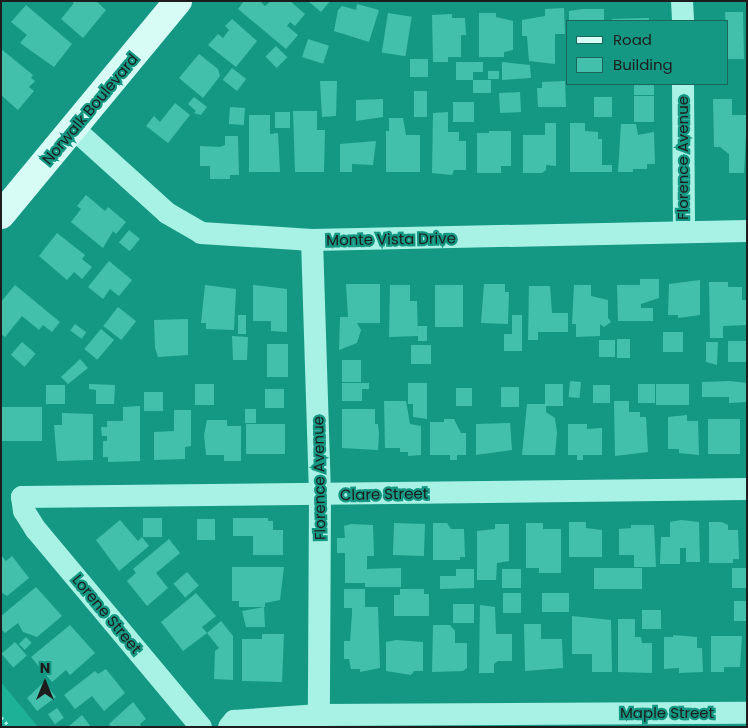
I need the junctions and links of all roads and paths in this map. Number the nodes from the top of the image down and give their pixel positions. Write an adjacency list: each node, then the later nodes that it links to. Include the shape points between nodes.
1 (178, 1): 5 (main road, Norwalk Boulevard)
2 (682, 1): 3 (street)
3 (682, 20)
4 (683, 85): 8 (street, Florence Avenue)
5 (73, 128): 6 (main road, Norwalk Boulevard); 9 (street, Monte Vista Drive, via 167,213 201,233)
6 (1, 215)
7 (747, 231): 8 (street, Monte Vista Drive)
8 (684, 232): 9 (street, Monte Vista Drive)
9 (312, 240): 11 (street, Florence Avenue)
10 (747, 489): 11 (street, Clare Street)
11 (320, 495): 12 (street, Clare Street); 14 (street, Florence Avenue)
12 (22, 497): 17 (street, Lorene Street, via 24,511 36,530)
13 (747, 713): 14 (street, Maple Street)
14 (319, 715): 18 (street, Maple Street, via 234,722)
15 (1, 717): 16 (path)
16 (10, 727)
17 (201, 727)
18 (229, 727)

